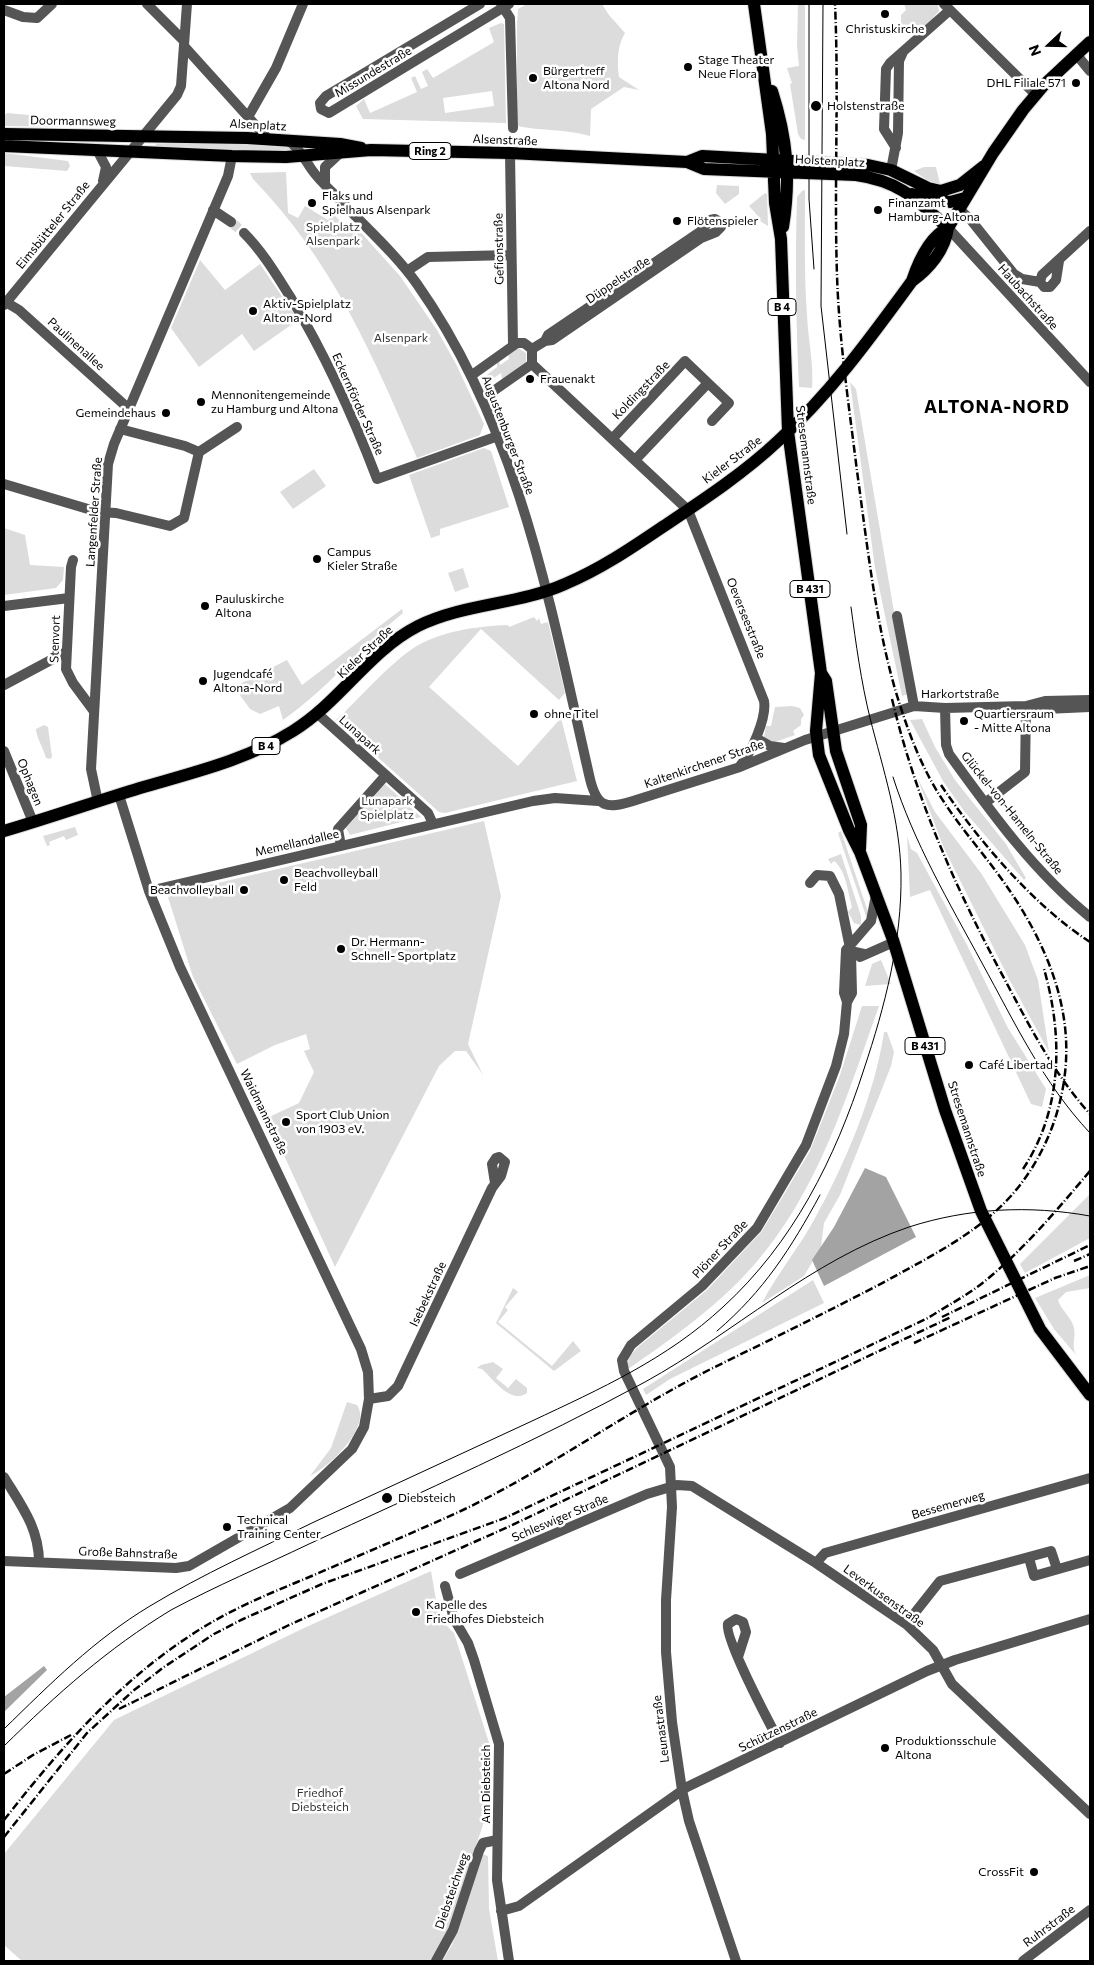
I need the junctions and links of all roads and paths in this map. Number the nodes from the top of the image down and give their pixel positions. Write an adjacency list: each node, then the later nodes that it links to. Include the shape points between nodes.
1 (52, 4): 9 (street, via 37,18)
2 (147, 4): 11 (street, Alsenplatz)
3 (187, 4): 11 (street, Eimsbütteler Straße)
4 (303, 4): 17 (street, via 276,68)
5 (480, 4): 7 (street, Missundestraße, via 326,96 320,103 321,109 329,113)
6 (754, 4): 14 (main road, Stresemannstraße / B 4)
7 (504, 5): 18 (street, via 510,18)
8 (947, 7): 12 (street); 16 (street)
9 (4, 10)
10 (1090, 42): 13 (main road, Ring 2)
11 (184, 43): 17 (street, Alsenplatz); 20 (street, Eimsbütteler Straße, via 181,86 177,95)
12 (903, 51): 24 (street); 24 (street, via 890,63 884,76 884,128)
13 (1076, 54): 15 (street); 16 (main road, Ring 2)
14 (763, 63): 33 (main road, Stresemannstraße / B 4); 34 (main road, Stresemannstraße / B 4, via 784,132)
15 (1090, 71)
16 (1036, 95): 36 (main road, Ring 2)
17 (248, 116): 21 (street)
18 (513, 128)
19 (4, 134): 20 (main road, Doormannsweg / Ring 2)
20 (142, 136): 21 (main road, Alsenplatz / Ring 2); 27 (street, Eimsbütteler Straße)
21 (268, 139): 22 (main road, Alsenplatz / Ring 2)
22 (289, 141): 26 (main road, Alsenplatz / Ring 2, via 340,144); 31 (street, Augustenburger Straße)
23 (4, 146): 25 (main road, Ring 2)
24 (896, 148): 37 (street)
25 (97, 150): 27 (main road, Ring 2); 40 (street, Eimsbütteler Straße, via 106,167)
26 (371, 150): 28 (main road, Alsenstraße / Ring 2); 29 (main road, Alsenstraße / Ring 2)
27 (130, 152): 30 (main road, Ring 2); 40 (street, Eimsbütteler Straße)
28 (510, 153): 35 (main road, Alsenstraße / Ring 2); 50 (street, Gefionstraße)
29 (339, 154): 31 (main road, Alsenstraße / Ring 2); 41 (street, via 325,167)
30 (232, 156): 32 (main road, Alsenstraße / Ring 2); 44 (street, Langenfelder Straße, via 228,176)
31 (304, 156): 32 (main road, Alsenstraße / Ring 2); 38 (street, Augustenburger Straße)
32 (286, 157): 38 (street)
33 (773, 159): 34 (main road, Holstenplatz / Ring 2); 35 (main road, Alsenstraße / Ring 2, via 702,156); 39 (main road, Stresemannstraße / B 4)
34 (786, 160): 37 (main road, Holstenplatz / Ring 2, via 868,165); 39 (main road, Stresemannstraße / B 4)
35 (687, 162): 39 (main road, Alsenstraße / Ring 2, via 704,169)
36 (984, 166): 37 (main road, Holstenplatz / Ring 2, via 960,185 944,191 934,190); 43 (main road, Ring 2)
37 (891, 170)
38 (312, 171): 41 (street, Augustenburger Straße)
39 (780, 173): 42 (main road, Holstenplatz / Ring 2, via 862,176); 64 (main road, Stresemannstraße / B 4)
40 (102, 185): 52 (street, Eimsbütteler Straße)
41 (325, 185): 51 (street, Augustenburger Straße)
42 (912, 194): 43 (main road, Holstenplatz / Ring 2); 46 (main road, Holstenplatz)
43 (962, 204): 46 (main road); 47 (street, via 970,219 1014,274 1022,279 1040,282 1042,275)
44 (213, 210): 45 (street); 60 (street, Langenfelder Straße)
45 (230, 222)
46 (948, 228): 57 (street, Haubachstraße); 64 (main road, via 938,234 917,266 912,281 853,361)
47 (1090, 231)
48 (244, 233): 65 (street, Eckernförder Straße, via 263,255 309,328 341,389 377,479)
49 (702, 234): 54 (street, Düppelstraße, via 548,335 545,341)
50 (511, 255): 51 (street, via 428,257); 53 (street, Gefionstraße)
51 (407, 270): 56 (street, Augustenburger Straße)
52 (4, 303): 60 (street, Paulinenallee, via 19,310)
53 (513, 344): 54 (street, via 524,343); 56 (street)
54 (532, 349): 55 (street)
55 (532, 364): 59 (street); 66 (street, Koldingstraße)
56 (472, 375): 59 (street, Augustenburger Straße)
57 (1090, 382)
58 (708, 383): 61 (street, Koldingstraße, via 729,403); 66 (street, Koldingstraße, via 685,362); 68 (street)
59 (482, 399): 65 (street, Augustenburger Straße)
60 (129, 409): 63 (street, Langenfelder Straße)
61 (712, 421)
62 (237, 427): 67 (street)
63 (120, 430): 67 (street); 71 (street, Langenfelder Straße, via 108,464)
64 (788, 431): 70 (main road, Kieler Straße / B 4, via 768,450); 78 (main road, Stresemannstraße / B 431)
65 (498, 436): 73 (street, Augustenburger Straße)
66 (613, 438): 68 (street, Koldingstraße)
67 (199, 452): 71 (street, via 184,518 179,523 167,526)
68 (636, 459): 70 (street, Koldingstraße)
69 (4, 484): 71 (street)
70 (688, 510): 73 (main road, Kieler Straße / B 4, via 616,558); 89 (street, Oeverseestraße, via 764,701 765,709)
71 (105, 512): 85 (street, Langenfelder Straße)
72 (73, 560): 74 (street, Stenvort)
73 (547, 591): 86 (main road, Kieler Straße / B 4, via 463,610 420,625 387,647); 95 (street, Augustenburger Straße, via 590,779)
74 (69, 598): 75 (street); 77 (street, Stenvort)
75 (4, 606)
76 (897, 616): 81 (street)
77 (66, 652): 79 (street); 85 (street, Stenvort, via 66,669)
78 (821, 673): 87 (main road, Stresemannstraße / B 431, via 826,681); 88 (main road, Stresemannstraße / B 431)
79 (4, 685)
80 (1090, 700): 82 (street, Harkortstraße, via 1045,701)
81 (914, 706): 84 (street, Harkortstraße); 87 (street, Harkortstraße)
82 (1029, 706): 83 (street, Harkortstraße, via 1045,709); 84 (street, Harkortstraße); 97 (street, via 1025,772)
83 (1090, 707)
84 (945, 708): 97 (street, Glückel-von-Hameln-Straße, via 948,752)
85 (93, 710): 96 (street, Langenfelder Straße, via 91,769)
86 (318, 714): 93 (street, Lunapark); 94 (main road, Kieler Straße / B 4, via 261,748)
87 (833, 731): 88 (street, Harkortstraße); 103 (main road, Stresemannstraße / B 431, via 836,751 861,825)
88 (816, 736): 90 (street, Kaltenkirchener Straße); 103 (main road, Stresemannstraße / B 431, via 821,763)
89 (756, 738): 90 (street, via 770,746); 92 (street, Oeverseestraße)
90 (784, 748): 92 (street, Kaltenkirchener Straße)
91 (4, 751): 98 (street, Ophagen)
92 (740, 767): 95 (street, Kaltenkirchener Straße, via 620,804 606,805)
93 (386, 775): 99 (street, Lunapark, via 428,813); 102 (street, via 338,829)
94 (119, 795): 96 (main road, Kieler Straße / B 4); 105 (street, Waidmannstraße)
95 (598, 801): 99 (street, Memellandallee, via 555,798 533,801)
96 (98, 802): 98 (main road, Kieler Straße / B 4)
97 (985, 803): 108 (street, Glückel-von-Hameln-Straße, via 1060,892)
98 (28, 824): 100 (main road, Kieler Straße / B 4); 101 (main road, Kieler Straße / B 4)
99 (432, 824): 102 (street, Memellandallee)
100 (4, 831)
101 (4, 836)
102 (341, 846): 105 (street, Memellandallee)
103 (860, 852): 106 (main road, Stresemannstraße / B 431)
104 (810, 883): 107 (street, Plöner Straße, via 816,874 830,876)
105 (150, 891): 118 (street, Waidmannstraße, via 180,967 361,1348 368,1372)
106 (876, 895): 110 (street, via 872,918); 111 (main road, Stresemannstraße / B 431)
107 (842, 910): 109 (street, Plöner Straße); 112 (street, Plöner Straße)
108 (1090, 917)
109 (846, 922): 110 (street, via 854,930); 112 (street, Plöner Straße)
110 (864, 930): 112 (street)
111 (894, 942): 113 (street); 117 (main road, Stresemannstraße / B 431, via 940,1093 981,1211 1036,1322)
112 (849, 949): 113 (street); 114 (street, Plöner Straße); 115 (street, Plöner Straße, via 844,993)
113 (864, 954): 114 (street)
114 (853, 965): 115 (street, Plöner Straße, via 852,993)
115 (847, 1002): 122 (street, Plöner Straße, via 836,1066 806,1145 757,1228 702,1286 623,1355 624,1371 668,1462)
116 (495, 1183): 118 (street, Isebekstraße, via 398,1386 388,1396)
117 (1090, 1395)
118 (369, 1399): 119 (street, Waidmannstraße, via 366,1420)
119 (358, 1440): 126 (street, Große Bahnstraße, via 345,1457 290,1508 189,1566)
120 (4, 1477): 126 (street, via 33,1526)
121 (1090, 1478): 127 (street, Bessemerweg, via 825,1553)
122 (672, 1486): 127 (street, Leverkusenstraße, via 700,1489); 129 (street, Schleswiger Straße); 136 (street, Leunastraße, via 666,1652)
123 (1029, 1558): 128 (street, via 1034,1576); 128 (street, via 1052,1551); 132 (street, via 940,1581)
124 (1090, 1560): 128 (street)
125 (4, 1561): 126 (street, Große Bahnstraße)
126 (39, 1562)
127 (816, 1563): 132 (street, Leverkusenstraße)
128 (1057, 1569)
129 (460, 1574)
130 (445, 1586): 138 (street, Am Diebsteich, via 454,1619 468,1644 497,1732 500,1755)
131 (1090, 1619): 134 (street, Schützenstraße)
132 (906, 1624): 134 (street, Leverkusenstraße, via 927,1643)
133 (738, 1657): 135 (street)
134 (941, 1666): 135 (street, Schützenstraße); 137 (street, Leverkusenstraße, via 952,1684)
135 (780, 1742): 136 (street, Schützenstraße)
136 (682, 1790): 140 (street, Schützenstraße, via 518,1906); 143 (street, Leunastraße, via 689,1821)
137 (1090, 1814)
138 (498, 1840): 140 (street, Am Diebsteich, via 497,1880); 141 (street, Diebsteichweg, via 483,1843 453,1930)
139 (1090, 1910): 144 (street, Ruhrstraße)
140 (501, 1911): 142 (street, Am Diebsteich)
141 (436, 1961)
142 (509, 1961)
143 (736, 1961)
144 (1023, 1961)

